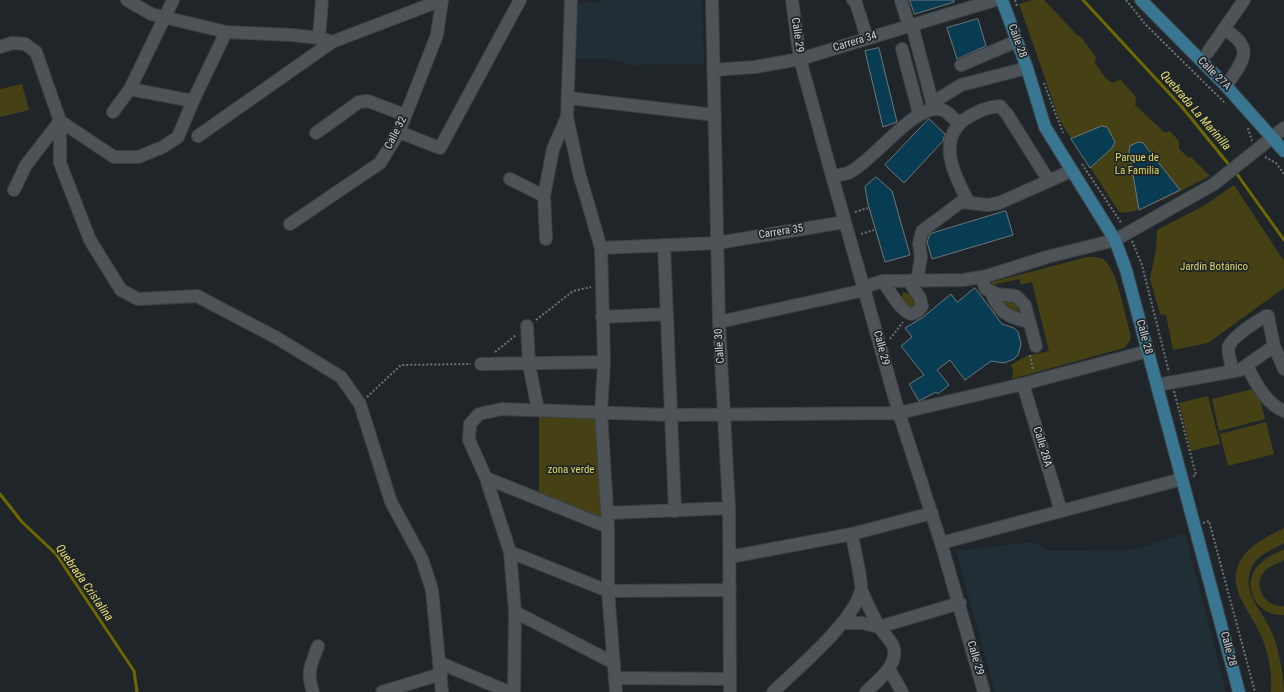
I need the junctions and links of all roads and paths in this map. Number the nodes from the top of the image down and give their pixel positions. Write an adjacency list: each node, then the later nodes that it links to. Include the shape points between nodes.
1 (126, 0): 18 (street, via 152,14)
2 (173, 0): 18 (street)
3 (322, 0): 22 (street)
4 (442, 0): 25 (street); 42 (street, Calle 32, via 437,35)
5 (520, 0): 49 (street, via 440,148)
6 (571, 0): 36 (street)
7 (712, 0): 32 (street, Calle 30)
8 (792, 0): 29 (street, Calle 29)
9 (853, 0): 23 (street)
10 (902, 0): 19 (street)
11 (995, 0): 19 (street, Carrera 34)
12 (1002, 0): 24 (main road, Calle 28)
13 (1015, 0): 17 (path)
14 (1126, 0): 39 (path, via 1146,25)
15 (1142, 0): 34 (main road, Calle 27A)
16 (1244, 0): 20 (street)
17 (1019, 12)
18 (164, 16): 21 (street); 35 (street)
19 (911, 26): 23 (street, Carrera 34); 38 (street)
20 (1224, 29): 28 (street); 34 (street, via 1242,44 1245,54 1244,60)
21 (226, 32): 22 (street); 37 (street)
22 (319, 38): 25 (street)
23 (867, 38): 29 (street, Carrera 34)
24 (1017, 41): 30 (street); 31 (main road, Calle 28)
25 (332, 42): 51 (street)
26 (0, 47): 45 (street, via 26,44 36,52)
27 (902, 49): 41 (street)
28 (1208, 52)
29 (800, 59): 32 (street, Carrera 34, via 755,67); 60 (street, Calle 29)
30 (961, 65)
31 (1027, 68): 38 (street, via 962,85); 58 (main road, Calle 28, via 1045,127)
32 (713, 70): 43 (street, Calle 30)
33 (1042, 78): 53 (path)
34 (1226, 86): 52 (main road, Calle 27A)
35 (130, 89): 37 (street); 40 (street)
36 (569, 98): 43 (street); 44 (street)
37 (193, 101): 45 (street, via 178,137 163,147 138,157 114,157)
38 (933, 106): 41 (street); 46 (street, via 946,112)
39 (1230, 108)
40 (113, 112)
41 (919, 113): 60 (street, via 863,163 848,173)
42 (405, 115): 49 (street, Calle 32); 50 (street, via 368,101 359,102)
43 (715, 115): 75 (street, Calle 30)
44 (567, 117): 64 (street, via 553,149); 78 (street, via 579,173)
45 (60, 121): 63 (street, via 26,165); 105 (street, via 60,163 90,240 121,290 138,299 197,296 277,338 341,377)
46 (958, 123): 62 (street, via 988,106 1000,106); 65 (street, via 953,132 951,159 953,172)
47 (1246, 126): 54 (path)
48 (1284, 128): 52 (street)
49 (399, 132): 70 (street, Calle 32, via 380,163)
50 (316, 133)
51 (198, 136)
52 (1271, 136): 55 (main road, Calle 27A); 74 (street, via 1214,184)
53 (1066, 138)
54 (1252, 143)
55 (1284, 151)
56 (1263, 156): 59 (path, via 1276,163)
57 (1081, 162): 68 (path)
58 (1071, 171): 62 (street); 74 (main road, Calle 28)
59 (1284, 174)
60 (832, 176): 69 (street, Calle 29)
61 (510, 179): 64 (street)
62 (1049, 181): 65 (street, via 999,203 988,205)
63 (14, 190)
64 (544, 196): 73 (street)
65 (968, 201): 81 (street, via 961,202 922,231 919,243 921,257)
66 (868, 208): 67 (path)
67 (855, 212)
68 (1120, 219)
69 (845, 222): 75 (street, Carrera 35); 83 (street, Calle 29)
70 (290, 224)
71 (874, 230): 72 (path)
72 (861, 234)
73 (546, 240)
74 (1114, 240): 79 (street); 94 (main road, Calle 28, via 1132,289)
75 (717, 243): 76 (street, Carrera 35); 88 (street, Calle 30)
76 (664, 245): 78 (street, Carrera 35); 85 (street)
77 (1135, 247): 102 (path, via 1146,280)
78 (601, 248): 82 (street)
79 (981, 277): 81 (street); 84 (street, via 986,289)
80 (883, 281): 81 (street); 81 (street, via 906,312 912,314 922,306); 83 (street, via 870,285)
81 (913, 281)
82 (602, 285): 86 (street); 90 (path, via 573,291)
83 (866, 290): 88 (street); 109 (street, Calle 29)
84 (991, 292): 89 (street, via 1006,315); 89 (street, via 1016,296 1025,305)
85 (667, 314): 86 (street); 111 (street)
86 (602, 317): 95 (street)
87 (903, 321): 91 (path)
88 (718, 322): 110 (street, Calle 30)
89 (1029, 322): 93 (street)
90 (527, 326): 96 (path); 97 (street)
91 (888, 342)
92 (1274, 346): 98 (street); 99 (street); 100 (street, via 1266,316 1229,345)
93 (1033, 349): 101 (path)
94 (1148, 351): 103 (street); 104 (main road, Calle 28)
95 (604, 362): 97 (street); 108 (street)
96 (481, 364): 97 (street); 105 (path, via 401,365)
97 (529, 364): 106 (street)
98 (1247, 366): 100 (street); 107 (street, via 1268,400)
99 (1284, 369)
100 (1233, 371): 102 (street)
101 (1034, 375)
102 (1171, 382): 104 (street); 113 (path, via 1196,475)
103 (1023, 384): 109 (street); 115 (street, Calle 28A)
104 (1157, 385): 113 (main road, Calle 28)
105 (360, 404): 134 (street, via 391,502 422,559 432,590)
106 (538, 410): 108 (street); 112 (street, via 502,409 479,414 470,424 469,440)
107 (1284, 411)
108 (601, 412): 111 (street); 117 (street)
109 (899, 413): 110 (street); 118 (street, Calle 29)
110 (724, 414): 111 (street); 114 (street, Calle 30)
111 (671, 415): 116 (street)
112 (486, 478): 120 (street); 123 (street)
113 (1182, 479): 115 (street); 119 (main road, Calle 28)
114 (729, 508): 116 (street); 124 (street, Calle 30)
115 (1061, 510): 122 (street)
116 (675, 511): 117 (street)
117 (608, 513): 120 (street)
118 (932, 513): 121 (street); 122 (street, Calle 29)
119 (1195, 525): 149 (main road, Calle 28); 150 (path, via 1209,521)
120 (608, 526): 127 (street)
121 (852, 534): 124 (street); 126 (street)
122 (941, 543): 128 (street, Calle 29)
123 (510, 552): 127 (street); 129 (street)
124 (730, 557): 125 (street, Calle 30)
125 (730, 590): 127 (street); 137 (street, Calle 30)
126 (861, 590): 130 (street); 131 (street)
127 (608, 591): 133 (street)
128 (960, 604): 131 (street); 148 (street, Calle 29)
129 (516, 612): 133 (street); 142 (street)
130 (844, 622): 131 (street); 145 (street)
131 (879, 627): 135 (street, via 894,650)
132 (318, 646): 138 (street, via 308,672)
133 (614, 664): 136 (street)
134 (440, 669): 139 (street); 140 (street); 141 (street)
135 (889, 670): 146 (street); 147 (street)
136 (615, 678): 137 (street); 143 (street)
137 (730, 678): 144 (street, Calle 30)
138 (313, 692)
139 (382, 692)
140 (442, 692)
141 (509, 692)
142 (514, 692)
143 (616, 692)
144 (730, 692)
145 (773, 692)
146 (866, 692)
147 (902, 692)
148 (984, 692)
149 (1239, 692)
150 (1255, 692)

